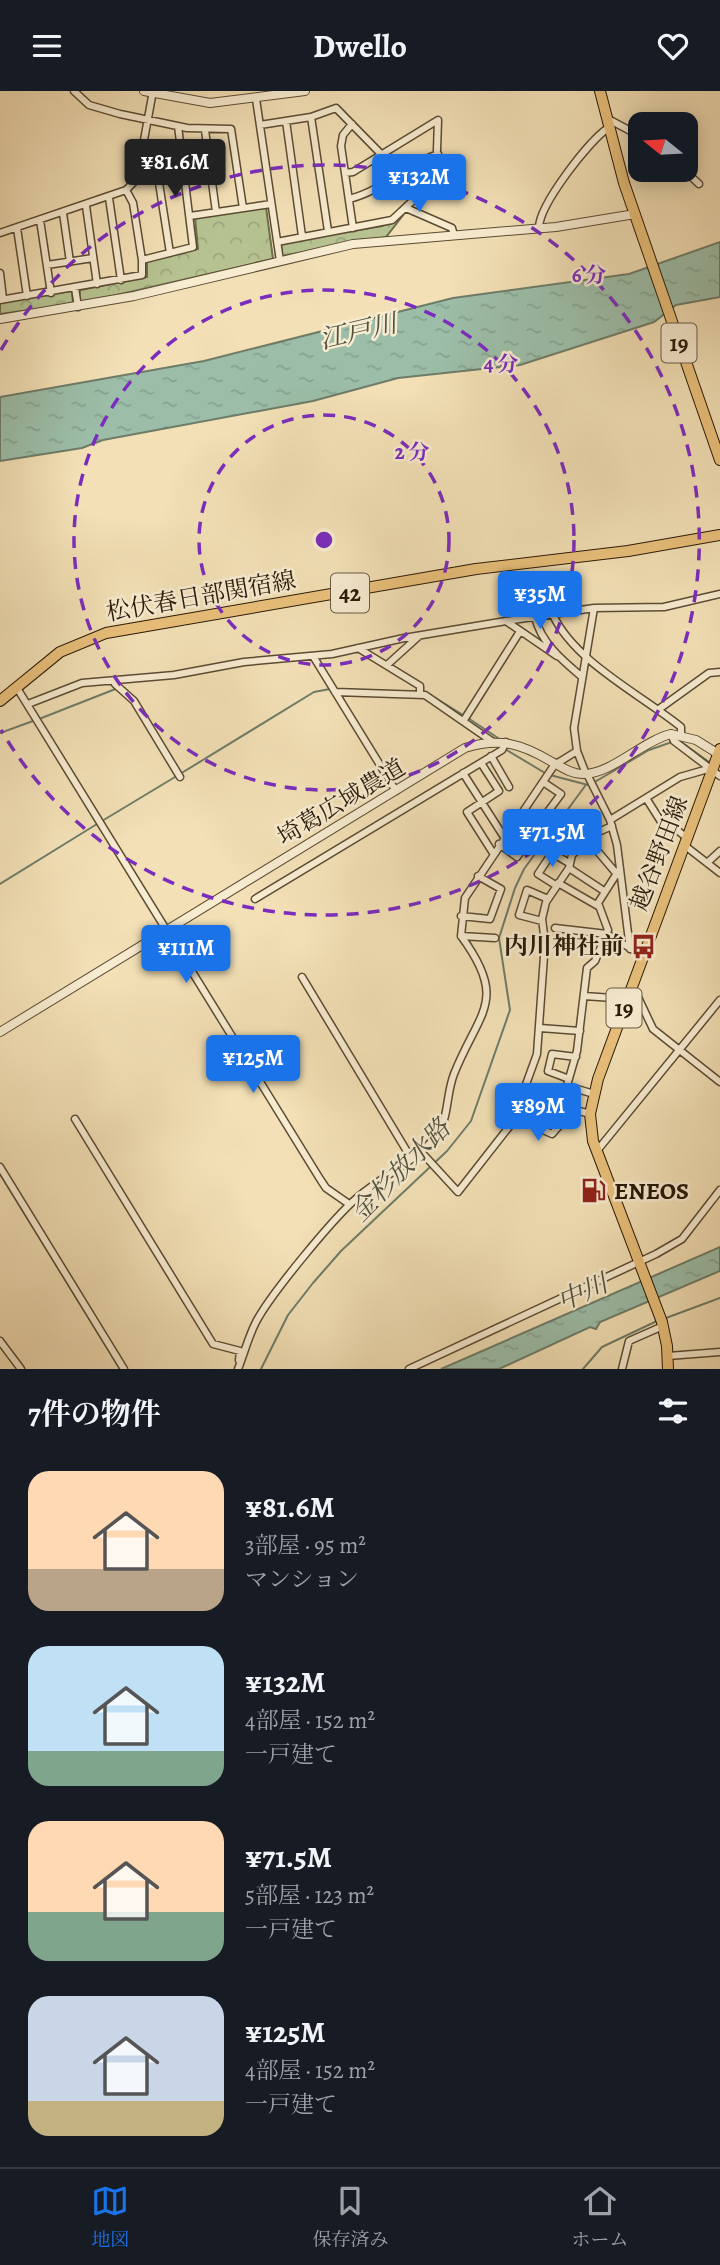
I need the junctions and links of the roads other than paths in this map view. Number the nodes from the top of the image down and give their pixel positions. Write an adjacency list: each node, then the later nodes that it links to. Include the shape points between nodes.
1 (74, 91): 7 (street, via 92,106)
2 (305, 91): 5 (street)
3 (600, 91): 9 (main road, 19)
4 (150, 92): 5 (street, via 197,103); 7 (street)
5 (256, 99): 11 (street)
6 (311, 117): 8 (street); 10 (street, via 336,108); 34 (street)
7 (147, 119): 12 (street); 17 (street)
8 (286, 121): 11 (street); 37 (street)
9 (607, 123): 14 (street); 28 (main road, 19); 32 (street, via 555,192)
10 (352, 124): 15 (street); 18 (street, via 342,139)
11 (260, 125): 22 (street)
12 (178, 126): 13 (street); 29 (street)
13 (205, 130): 24 (street, via 231,129); 26 (street)
14 (628, 131)
15 (381, 154): 16 (street, via 438,120); 18 (street)
16 (438, 154): 21 (street); 25 (street, via 436,179)
17 (145, 167): 19 (street); 39 (street, via 159,183)
18 (345, 173): 21 (street)
19 (126, 190): 20 (street); 41 (street, via 134,203)
20 (108, 198): 23 (street); 46 (street)
21 (349, 199): 33 (street)
22 (271, 204): 24 (street); 38 (street)
23 (86, 206): 27 (street); 40 (street)
24 (243, 208): 26 (street)
25 (406, 208): 33 (street, via 382,224); 36 (street, via 452,228)
26 (216, 212): 29 (street)
27 (63, 213): 30 (street); 42 (street)
28 (635, 214): 32 (street); 54 (main road, 19)
29 (190, 216): 39 (street, via 194,245)
30 (40, 220): 31 (street); 44 (street)
31 (17, 227): 35 (street); 50 (street)
32 (539, 227): 36 (street)
33 (353, 228): 34 (street)
34 (328, 231): 37 (street)
35 (0, 233)
36 (454, 235): 43 (street, via 354,244)
37 (302, 236): 38 (street)
38 (277, 242): 43 (street)
39 (170, 253): 41 (street)
40 (93, 258): 42 (street); 47 (street)
41 (142, 260): 46 (street, via 142,275)
42 (70, 261): 44 (street)
43 (280, 261): 52 (street)
44 (47, 265): 49 (street)
45 (0, 273): 51 (street)
46 (121, 280): 47 (street)
47 (97, 284): 48 (street)
48 (75, 288): 49 (street); 52 (street)
49 (51, 293): 50 (street)
50 (27, 296): 51 (street)
51 (2, 299)
52 (78, 307): 53 (street)
53 (0, 319)
54 (720, 460)
55 (720, 535): 73 (main road, 松伏春日部関宿線 / 42, via 464,571 106,633 60,652)
56 (720, 594): 57 (street, via 664,607)
57 (594, 608): 58 (street); 68 (street)
58 (553, 615): 59 (street); 68 (street, via 566,639)
59 (535, 617): 60 (street); 61 (street)
60 (506, 621): 62 (street); 63 (street)
61 (540, 631): 64 (street); 67 (street)
62 (519, 633): 64 (street); 79 (street)
63 (419, 636): 65 (street); 69 (street)
64 (532, 641): 67 (street)
65 (358, 648): 66 (street); 69 (street)
66 (313, 656): 72 (street); 74 (street)
67 (558, 657): 71 (street)
68 (586, 657): 71 (street); 78 (street)
69 (387, 666): 75 (street)
70 (720, 673): 78 (street, via 709,673)
71 (582, 677): 84 (street, via 574,728)
72 (115, 680): 77 (street, via 75,684); 91 (street, via 134,701)
73 (17, 688): 76 (main road, 松伏春日部関宿線 / 42); 77 (street)
74 (333, 690): 75 (street); 95 (street)
75 (420, 692): 79 (street)
76 (0, 701)
77 (28, 704): 120 (street)
78 (659, 709): 81 (street, via 681,727)
79 (465, 718): 82 (street)
80 (671, 734): 81 (street); 89 (street); 92 (street)
81 (681, 735): 85 (street)
82 (493, 742): 83 (street, 埼葛広域農道); 95 (street, 埼葛広域農道, via 465,748)
83 (504, 746): 86 (street); 88 (street, 埼葛広域農道, via 530,748)
84 (577, 751): 88 (street); 92 (street)
85 (719, 753): 89 (main road, 越谷野田線 / 19)
86 (491, 756): 87 (street); 94 (street)
87 (481, 763): 90 (street); 97 (street, via 499,791)
88 (556, 764): 92 (street, 埼葛広域農道); 93 (street)
89 (714, 772): 96 (street, via 680,777); 103 (main road, 越谷野田線 / 19)
90 (463, 773): 97 (street); 114 (street)
91 (179, 775)
92 (589, 778): 99 (street)
93 (542, 782): 98 (street); 98 (street, via 561,794 538,825)
94 (509, 787)
95 (396, 791): 120 (street, 埼葛広域農道)
96 (646, 798): 99 (street); 103 (street, via 665,828 677,830)
97 (482, 802): 101 (street); 106 (street, via 467,812)
98 (520, 814): 100 (street)
99 (611, 823): 102 (street); 109 (street)
100 (509, 829): 101 (street); 104 (street, via 527,843 517,857)
101 (504, 837): 104 (street)
102 (588, 840): 108 (street, via 572,855); 109 (street)
103 (686, 841): 107 (street); 125 (main road, 越谷野田線 / 19)
104 (499, 844): 106 (street)
105 (720, 851): 107 (street)
106 (493, 853): 111 (street)
107 (707, 863): 110 (street)
108 (569, 865): 112 (street); 112 (street, via 552,853 538,874); 113 (street)
109 (618, 871): 113 (street); 124 (street)
110 (720, 873)
111 (478, 876): 117 (street); 117 (street, via 500,889 490,919)
112 (558, 884): 115 (street); 116 (street)
113 (604, 891): 116 (street)
114 (255, 899)
115 (548, 899): 118 (street); 118 (street, via 527,890 519,915)
116 (597, 906): 121 (street)
117 (461, 916): 122 (street)
118 (542, 921): 130 (street)
119 (555, 928): 121 (street)
120 (168, 930): 132 (street, 埼葛広域農道); 148 (street, via 320,1179)
121 (607, 934): 124 (street); 128 (street, via 587,968)
122 (461, 936): 123 (street); 145 (street, via 489,984 485,1008 454,1074 444,1121 437,1135)
123 (495, 938)
124 (630, 949): 125 (street)
125 (643, 956): 127 (main road, 越谷野田線 / 19)
126 (302, 977): 145 (street)
127 (629, 995): 128 (street); 133 (street, via 636,993 653,1029); 137 (main road, 越谷野田線 / 19)
128 (584, 996): 131 (street)
129 (720, 1000): 133 (street)
130 (540, 1028): 131 (street); 138 (street)
131 (580, 1031): 134 (street)
132 (0, 1032)
133 (680, 1051): 136 (street); 144 (street)
134 (576, 1057): 135 (street); 135 (street, via 552,1054 548,1071)
135 (568, 1082): 137 (street); 140 (street)
136 (720, 1082)
137 (594, 1094): 142 (main road, 越谷野田線 / 19)
138 (523, 1095): 139 (street); 145 (street, via 512,1123 458,1192 424,1154)
139 (546, 1102): 140 (street); 141 (street, via 534,1126 552,1134)
140 (561, 1106): 141 (street)
141 (573, 1109): 142 (street)
142 (590, 1114): 144 (main road, 越谷野田線 / 19)
143 (75, 1119): 156 (street, via 213,1345 240,1351)
144 (596, 1152): 149 (main road, 越谷野田線 / 19)
145 (411, 1157): 148 (street)
146 (0, 1167): 155 (street)
147 (720, 1190): 149 (street, via 682,1239)
148 (349, 1203): 156 (street, via 255,1323)
149 (639, 1263): 150 (main road, 越谷野田線 / 19); 157 (street)
150 (662, 1324): 153 (main road, 越谷野田線 / 19); 158 (street, via 629,1341)
151 (0, 1341): 154 (street)
152 (720, 1352): 153 (street)
153 (668, 1356): 159 (main road, 越谷野田線 / 19)
154 (21, 1369)
155 (124, 1369)
156 (238, 1369)
157 (409, 1369)
158 (622, 1369)
159 (668, 1369)

